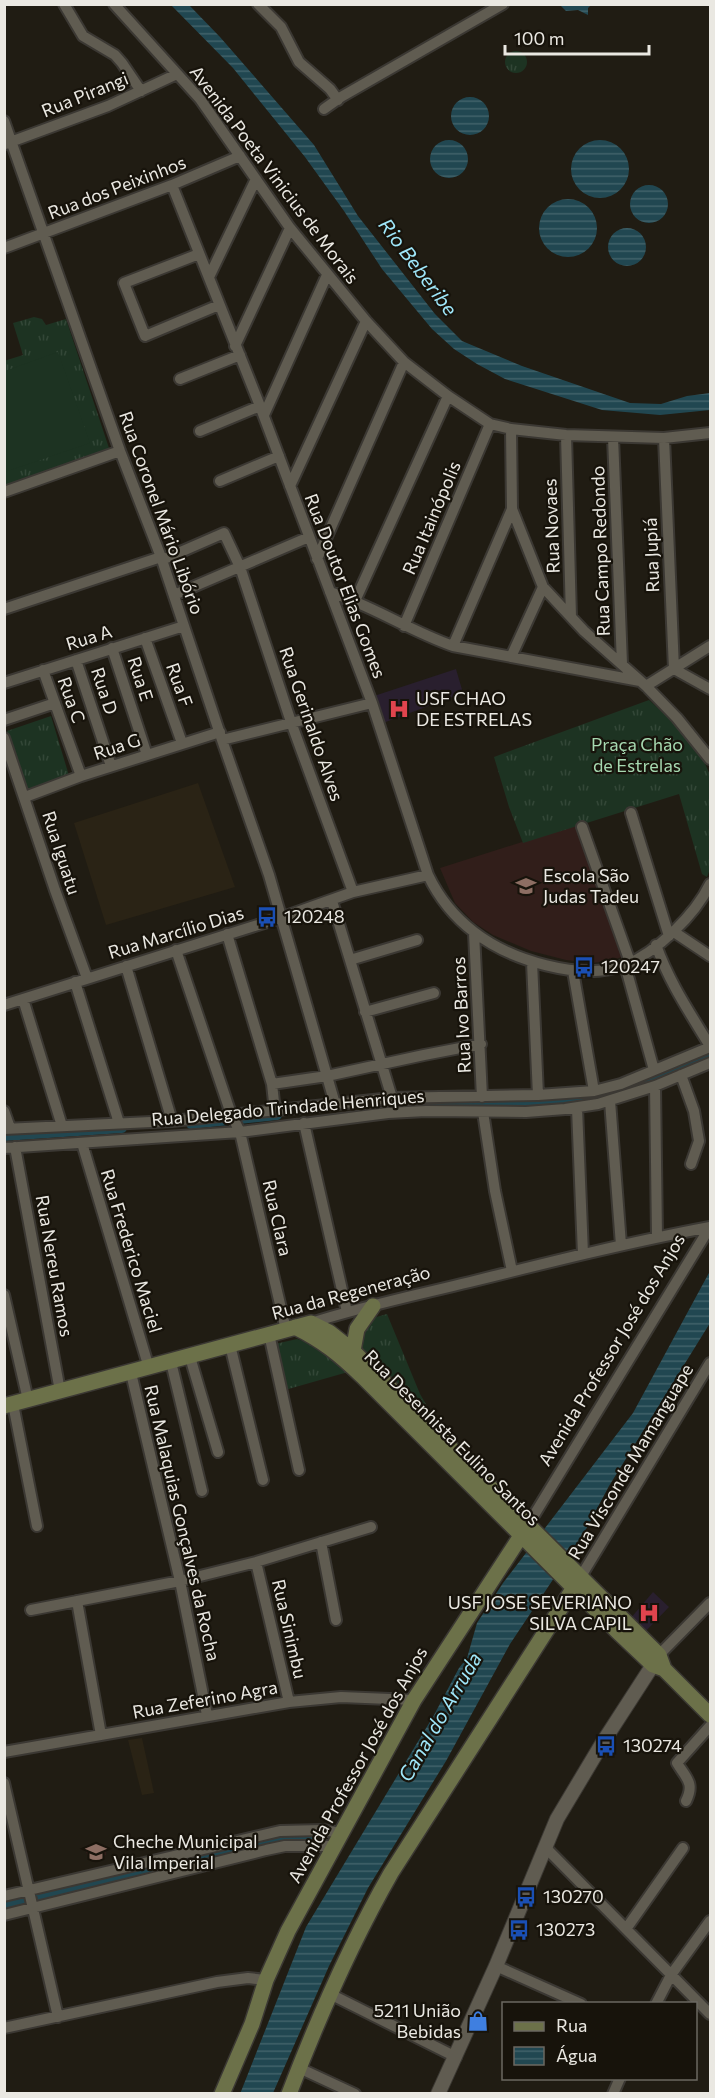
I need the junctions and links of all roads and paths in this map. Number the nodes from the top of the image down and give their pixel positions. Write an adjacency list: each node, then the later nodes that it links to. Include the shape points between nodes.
1 (63, 4): 6 (street, via 84,36 115,55)
2 (114, 4): 5 (street, Avenida Poeta Vinicius de Morais)
3 (258, 4): 7 (street, via 280,27 299,62)
4 (503, 4): 7 (street)
5 (177, 74): 6 (street, Rua Pirangi); 11 (street, Avenida Poeta Vinicius de Morais, via 200,99)
6 (141, 91): 10 (street, Rua Pirangi)
7 (338, 100): 8 (street)
8 (324, 110)
9 (4, 121): 10 (street, Rua Coronel Mário Libório)
10 (8, 143): 15 (street, Rua Coronel Mário Libório)
11 (240, 156): 12 (street, Avenida Poeta Vinicius de Morais); 13 (street, Rua dos Peixinhos)
12 (256, 179): 14 (street, Avenida Poeta Vinicius de Morais); 19 (street)
13 (172, 185): 15 (street, Rua dos Peixinhos); 17 (street, Rua Doutor Elias Gomes)
14 (290, 228): 18 (street, Avenida Poeta Vinicius de Morais); 22 (street)
15 (45, 234): 16 (street, Rua dos Peixinhos); 34 (street, Rua Coronel Mário Libório)
16 (4, 248)
17 (199, 254): 19 (street, Rua Doutor Elias Gomes); 20 (street, via 124,283 145,336)
18 (327, 275): 21 (street, Avenida Poeta Vinicius de Morais); 26 (street)
19 (209, 277): 20 (street, Rua Doutor Elias Gomes)
20 (219, 305): 22 (street, Rua Doutor Elias Gomes)
21 (366, 321): 23 (street, Avenida Poeta Vinicius de Morais); 37 (street)
22 (238, 350): 24 (street); 26 (street, Rua Doutor Elias Gomes)
23 (404, 362): 25 (street, Avenida Poeta Vinicius de Morais); 42 (street)
24 (180, 380)
25 (448, 396): 27 (street, Avenida Poeta Vinicius de Morais); 47 (street)
26 (262, 411): 29 (street); 35 (street, Rua Doutor Elias Gomes)
27 (490, 424): 28 (street, Avenida Poeta Vinicius de Morais); 51 (street, Rua Itainópolis)
28 (511, 429): 31 (street, Avenida Poeta Vinicius de Morais); 39 (street)
29 (200, 431)
30 (711, 433): 33 (street, Avenida Poeta Vinicius de Morais)
31 (566, 435): 32 (street, Avenida Poeta Vinicius de Morais); 49 (street, Rua Novaes)
32 (613, 437): 33 (street, Avenida Poeta Vinicius de Morais); 58 (street, Rua Campo Redondo)
33 (664, 438): 59 (street, Rua Jupiá)
34 (120, 451): 38 (street); 41 (street, Rua Coronel Mário Libório)
35 (279, 456): 36 (street); 37 (street, Rua Doutor Elias Gomes)
36 (220, 482)
37 (290, 486): 40 (street, Rua Doutor Elias Gomes)
38 (4, 492)
39 (512, 509): 44 (street); 53 (street)
40 (309, 537): 42 (street, Rua Doutor Elias Gomes); 43 (street)
41 (162, 558): 43 (street, Rua Gerinaldo Alves, via 224,533); 46 (street, Rua Coronel Mário Libório); 48 (street)
42 (317, 559): 45 (street, Rua Doutor Elias Gomes)
43 (240, 567): 46 (street); 67 (street, Rua Gerinaldo Alves)
44 (543, 587): 49 (street); 56 (street)
45 (330, 592): 47 (street); 65 (street, Rua Doutor Elias Gomes)
46 (174, 595): 50 (street, Rua Coronel Mário Libório)
47 (355, 601): 51 (street)
48 (4, 609)
49 (571, 617): 58 (street)
50 (184, 626): 52 (street, Rua A); 68 (street, Rua Coronel Mário Libório)
51 (404, 626): 53 (street)
52 (145, 638): 55 (street, Rua A); 70 (street, Rua F)
53 (453, 646): 56 (street)
54 (711, 646): 59 (street)
55 (112, 648): 57 (street, Rua A); 71 (street, Rua E)
56 (511, 657): 62 (street)
57 (76, 660): 60 (street, Rua A); 73 (street, Rua D)
58 (622, 664): 62 (street)
59 (674, 669): 62 (street); 63 (street)
60 (43, 670): 61 (street, Rua A); 64 (street, Rua C)
61 (4, 683)
62 (643, 684): 72 (street)
63 (711, 689)
64 (55, 703): 66 (street); 74 (street, Rua C)
65 (372, 703): 67 (street, Rua G); 78 (street, Rua Doutor Elias Gomes)
66 (4, 720)
67 (291, 722): 68 (street, Rua G); 80 (street, Rua Gerinaldo Alves)
68 (221, 736): 70 (street, Rua G); 82 (street, Rua Coronel Mário Libório)
69 (5, 742): 75 (street, Rua Iguatu)
70 (182, 744): 71 (street, Rua G)
71 (147, 755): 73 (street, Rua G)
72 (711, 759)
73 (111, 766): 74 (street, Rua G)
74 (81, 776): 75 (street, Rua G)
75 (25, 797): 95 (street, Rua Iguatu)
76 (631, 813): 85 (street)
77 (582, 827): 92 (street)
78 (428, 875): 80 (street, Rua Marcílio Dias); 83 (street, Rua Doutor Elias Gomes, via 440,898)
79 (709, 891): 85 (street, Rua Doutor Elias Gomes)
80 (353, 892): 81 (street, Rua Marcílio Dias)
81 (332, 901): 82 (street, Rua Marcílio Dias); 90 (street)
82 (280, 918): 84 (street, Rua Marcílio Dias); 106 (street, Rua Coronel Mário Libório)
83 (474, 933): 91 (street, Rua Doutor Elias Gomes); 101 (street, Rua Ivo Barros)
84 (227, 934): 88 (street, Rua Marcílio Dias); 108 (street)
85 (671, 934): 87 (street, Rua Doutor Elias Gomes); 89 (street)
86 (417, 940): 90 (street)
87 (657, 945): 92 (street, Rua Doutor Elias Gomes); 102 (street, via 680,996)
88 (176, 950): 93 (street, Rua Marcílio Dias); 122 (street, Rua Clara)
89 (711, 956)
90 (350, 960): 100 (street)
91 (532, 962): 94 (street, Rua Doutor Elias Gomes); 111 (street)
92 (627, 964): 94 (street, Rua Doutor Elias Gomes); 105 (street)
93 (126, 966): 95 (street, Rua Marcílio Dias); 120 (street)
94 (573, 971): 110 (street)
95 (87, 978): 96 (street, Rua Marcílio Dias)
96 (75, 982): 98 (street, Rua Marcílio Dias); 121 (street)
97 (434, 993): 100 (street)
98 (22, 999): 99 (street, Rua Marcílio Dias); 124 (street)
99 (4, 1005)
100 (365, 1012): 104 (street)
101 (481, 1044): 104 (street, Rua Delegado Trindade Henriques); 112 (street, Rua Ivo Barros)
102 (711, 1047): 105 (street, Rua Delegado Trindade Henriques)
103 (711, 1063): 107 (street, Rua Delegado Trindade Henriques)
104 (381, 1065): 106 (street, Rua Delegado Trindade Henriques); 113 (street)
105 (654, 1070): 110 (street, Rua Delegado Trindade Henriques)
106 (327, 1076): 108 (street, Rua Delegado Trindade Henriques); 115 (street, Rua Coronel Mário Libório)
107 (681, 1076): 109 (street, Rua Delegado Trindade Henriques); 128 (street, via 694,1111 699,1142)
108 (272, 1084): 118 (street)
109 (656, 1086): 114 (street, Rua Delegado Trindade Henriques); 130 (street)
110 (594, 1091): 111 (street, Rua Delegado Trindade Henriques)
111 (537, 1095): 112 (street, Rua Delegado Trindade Henriques)
112 (482, 1096): 113 (street, Rua Delegado Trindade Henriques)
113 (392, 1098): 115 (street, Rua Delegado Trindade Henriques)
114 (610, 1101): 116 (street, Rua Delegado Trindade Henriques); 131 (street)
115 (335, 1104): 118 (street, Rua Delegado Trindade Henriques)
116 (577, 1107): 119 (street, Rua Delegado Trindade Henriques); 132 (street)
117 (4, 1111): 125 (street)
118 (275, 1111): 122 (street, Rua Delegado Trindade Henriques)
119 (483, 1112): 123 (street, Rua Delegado Trindade Henriques, via 426,1111); 133 (street)
120 (172, 1120): 121 (street, Rua Delegado Trindade Henriques); 122 (street, Rua Delegado Trindade Henriques)
121 (119, 1123): 124 (street, Rua Delegado Trindade Henriques)
122 (235, 1123): 123 (street, Rua Delegado Trindade Henriques); 126 (street, Rua Delegado Trindade Henriques); 138 (street, Rua Clara)
123 (304, 1123): 136 (street)
124 (62, 1126): 125 (street, Rua Delegado Trindade Henriques)
125 (7, 1129)
126 (82, 1143): 127 (street, Rua Delegado Trindade Henriques); 145 (street, Rua Frederico Maciel)
127 (10, 1148): 147 (street, Rua Nereu Ramos)
128 (691, 1164)
129 (711, 1227): 130 (street, Rua da Regeneração); 156 (street, Avenida Professor José dos Anjos)
130 (657, 1237): 131 (street, Rua da Regeneração)
131 (621, 1245): 132 (street, Rua da Regeneração)
132 (584, 1254): 133 (street, Rua da Regeneração)
133 (512, 1271): 135 (street, Rua da Regeneração)
134 (4, 1295): 148 (street)
135 (373, 1306): 136 (street, Rua da Regeneração); 141 (main road, via 357,1329)
136 (346, 1312): 137 (street, Rua da Regeneração)
137 (311, 1323): 138 (main road, Rua da Regeneração); 141 (main road, Rua Desenhista Eulino Santos)
138 (290, 1328): 139 (main road, Rua da Regeneração); 156 (main road, Rua Desenhista Eulino Santos, via 316,1337 333,1349)
139 (269, 1334): 140 (main road, Rua da Regeneração); 151 (street)
140 (230, 1345): 142 (main road, Rua da Regeneração); 152 (street)
141 (353, 1351): 156 (main road, Rua Desenhista Eulino Santos)
142 (190, 1357): 143 (main road, Rua da Regeneração); 150 (street)
143 (171, 1362): 145 (main road, Rua da Regeneração); 153 (street)
144 (711, 1363): 159 (street, Rua Visconde Mamanguape)
145 (149, 1368): 146 (main road, Rua da Regeneração)
146 (131, 1373): 147 (main road, Rua da Regeneração); 160 (street, Rua Malaquias Gonçalves da Rocha)
147 (60, 1391): 148 (main road, Rua da Regeneração)
148 (28, 1400): 149 (main road, Rua da Regeneração)
149 (9, 1405): 154 (street)
150 (218, 1452)
151 (299, 1470)
152 (263, 1480)
153 (202, 1491)
154 (37, 1526)
155 (371, 1527): 157 (street)
156 (528, 1533): 159 (main road, Rua Desenhista Eulino Santos); 166 (main road, Avenida Professor José dos Anjos)
157 (321, 1542): 158 (street); 164 (street)
158 (256, 1562): 160 (street); 167 (street, Rua Sinimbu)
159 (572, 1577): 165 (main road, Rua Desenhista Eulino Santos); 187 (main road, via 391,1872)
160 (180, 1581): 161 (street); 169 (street, Rua Malaquias Gonçalves da Rocha)
161 (77, 1601): 163 (street); 171 (street)
162 (711, 1603): 165 (street)
163 (31, 1610)
164 (336, 1620)
165 (659, 1663): 168 (main road, Rua Desenhista Eulino Santos); 176 (street, via 575,1787)
166 (414, 1700): 167 (street, Rua Zeferino Agra, via 341,1697); 175 (main road, Avenida Professor José dos Anjos)
167 (289, 1702): 169 (street, Rua Zeferino Agra)
168 (711, 1714)
169 (207, 1715): 171 (street, Rua Zeferino Agra)
170 (711, 1726): 174 (street, via 676,1763 689,1781 691,1791)
171 (101, 1735): 172 (street, Rua Zeferino Agra)
172 (4, 1752)
173 (4, 1783): 178 (street)
174 (686, 1801)
175 (338, 1840): 178 (street, via 322,1830 280,1832); 180 (street, via 266,1850); 186 (main road, Avenida Professor José dos Anjos)
176 (545, 1847): 183 (street); 184 (street)
177 (683, 1848): 183 (street)
178 (29, 1892): 179 (street); 180 (street)
179 (4, 1896)
180 (33, 1907): 181 (street); 191 (street)
181 (4, 1915)
182 (711, 1921): 185 (street)
183 (626, 1929): 185 (street)
184 (496, 1966): 188 (street); 193 (street)
185 (671, 1975): 189 (street); 190 (street)
186 (266, 1980): 191 (street, via 225,1981); 196 (main road, Avenida Professor José dos Anjos)
187 (330, 1994): 193 (street); 194 (main road)
188 (577, 2002)
189 (657, 2002)
190 (711, 2014)
191 (58, 2017): 192 (street)
192 (4, 2028)
193 (456, 2057): 199 (street)
194 (299, 2068): 197 (main road); 198 (street)
195 (620, 2080): 200 (street)
196 (222, 2094)
197 (289, 2094)
198 (356, 2094)
199 (438, 2094)
200 (613, 2094)

